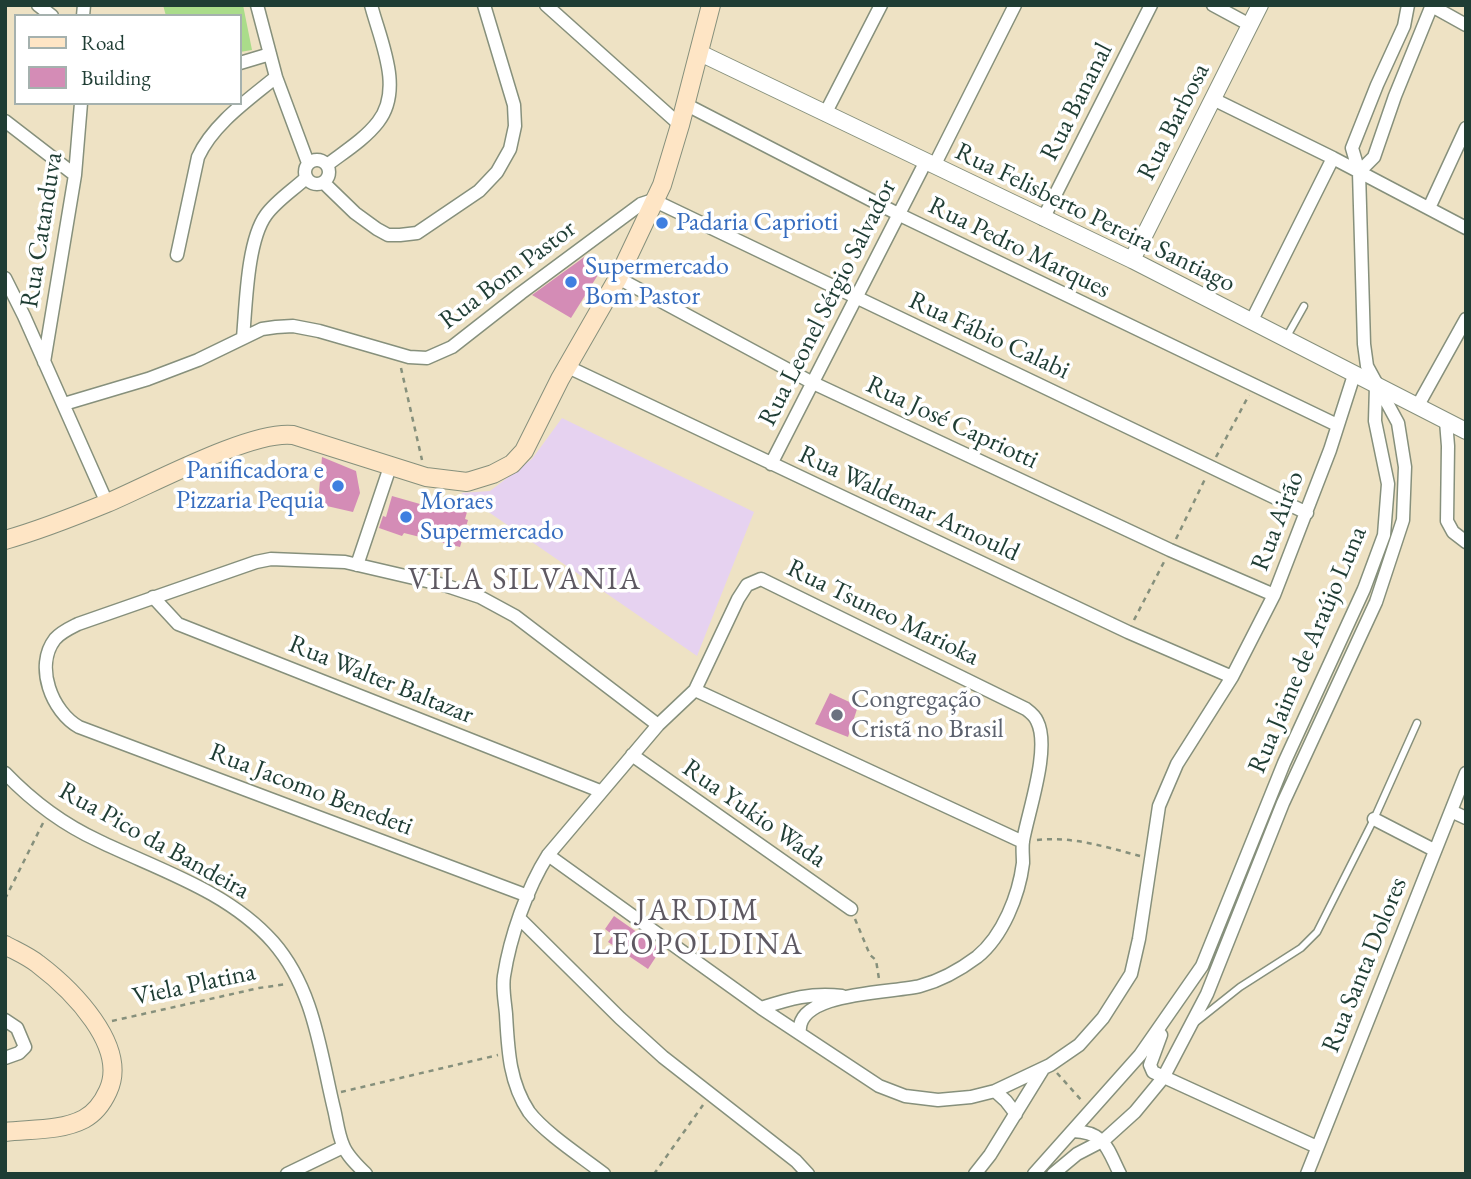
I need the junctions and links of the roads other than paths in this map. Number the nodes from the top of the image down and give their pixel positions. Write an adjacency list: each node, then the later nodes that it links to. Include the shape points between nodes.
1 (257, 5): 16 (street)
2 (371, 5): 28 (street, via 389,73 389,95 379,121)
3 (484, 5): 33 (street, via 514,106 510,149 497,172 479,191 417,233 400,235 377,229)
4 (546, 5): 24 (street)
5 (712, 5): 15 (main road)
6 (881, 5): 22 (street)
7 (1015, 5): 29 (street, Rua Leonel Sérgio Salvador)
8 (1151, 5): 37 (street, Rua Bananal)
9 (1213, 5): 13 (street)
10 (1260, 5): 13 (street, Rua Barbosa)
11 (1408, 5): 30 (street, via 1404,26 1352,148)
12 (1432, 6): 14 (street); 30 (street, via 1374,157)
13 (1250, 25): 19 (street, Rua Barbosa)
14 (1466, 25)
15 (700, 53): 20 (main road); 22 (street, Rua Felisberto Pereira Santiago)
16 (270, 54): 17 (street); 18 (street)
17 (242, 62)
18 (276, 77): 27 (street); 39 (street, via 203,146)
19 (1213, 99): 26 (street); 40 (street, Rua Barbosa)
20 (685, 104): 24 (main road); 36 (street, Rua Pedro Marques)
21 (81, 105): 31 (street, Rua Catanduva)
22 (825, 114): 29 (street, Rua Felisberto Pereira Santiago)
23 (5, 121): 31 (street)
24 (680, 125): 34 (main road)
25 (1466, 128): 35 (street)
26 (1333, 158): 30 (street); 46 (street)
27 (308, 163): 28 (street); 32 (street)
28 (327, 164): 33 (street, via 330,172)
29 (930, 164): 36 (street, Rua Leonel Sérgio Salvador); 37 (street, Rua Felisberto Pereira Santiago)
30 (1359, 172): 35 (street); 53 (street, via 1364,344 1367,366)
31 (75, 175): 49 (street, Rua Catanduva)
32 (306, 178): 33 (street, via 312,184); 47 (street, via 260,224)
33 (324, 183)
34 (653, 200): 42 (main road); 43 (street, Rua Fábio Calabi); 47 (street, Rua Bom Pastor, via 641,204 453,347 427,358 293,326 262,329)
35 (1429, 208): 38 (street)
36 (900, 215): 43 (street, Rua Leonel Sérgio Salvador); 57 (street, Rua Pedro Marques)
37 (1043, 219): 40 (street, Rua Felisberto Pereira Santiago)
38 (1466, 228)
39 (177, 255)
40 (1132, 260): 46 (street, Rua Felisberto Pereira Santiago)
41 (5, 278): 49 (street)
42 (618, 278): 50 (main road); 52 (street, Rua José Capriotti)
43 (858, 299): 52 (street, Rua Leonel Sérgio Salvador); 62 (street, Rua Fábio Calabi)
44 (1304, 306): 48 (lane)
45 (1466, 319): 55 (street)
46 (1251, 322): 48 (street, Rua Felisberto Pereira Santiago)
47 (243, 338): 54 (street, Rua Bom Pastor, via 148,379)
48 (1286, 339): 51 (street, Rua Felisberto Pereira Santiago)
49 (44, 362): 54 (street)
50 (568, 366): 59 (street, Rua Waldemar Arnould); 60 (main road, via 524,451 512,464 467,482)
51 (1354, 375): 53 (street, Rua Felisberto Pereira Santiago); 57 (street, Rua Airão)
52 (811, 382): 59 (street, Rua Leonel Sérgio Salvador); 66 (street, Rua José Capriotti)
53 (1377, 386): 55 (street, Rua Felisberto Pereira Santiago); 88 (street, Rua Jaime de Araújo Luna, via 1375,421 1388,484 1384,535 1202,966); 90 (street, Rua Jaime de Araújo Luna, via 1398,423 1405,467 1403,520 1376,601 1283,803 1208,994)
54 (64, 404): 61 (street)
55 (1417, 407): 56 (street, Rua Felisberto Pereira Santiago)
56 (1446, 421): 58 (street, Rua Felisberto Pereira Santiago); 64 (street, via 1447,522)
57 (1337, 425): 62 (street, Rua Airão)
58 (1466, 430)
59 (771, 464): 68 (street, Rua Waldemar Arnould)
60 (390, 467): 61 (main road, via 293,435 271,435); 65 (street)
61 (107, 503): 63 (main road)
62 (1307, 513): 66 (street, Rua Airão)
63 (5, 540)
64 (1466, 542)
65 (357, 565): 67 (street, via 271,559); 71 (street, via 480,597 515,616)
66 (1274, 595): 68 (street, Rua Airão)
67 (153, 597): 75 (street, Rua Walter Baltazar, via 178,624); 82 (street, Rua Jacomo Benedeti, via 78,624 54,640 46,671 67,720)
68 (1232, 677): 93 (street, Rua Airão, via 1177,764 1159,806 1131,974 1098,1024 1079,1045)
69 (695, 690): 71 (street); 79 (street); 79 (street, Rua Tsuneo Marioka, via 747,584 761,579 1026,709 1036,719 1040,751)
70 (1418, 723): 78 (lane, Rua Jaime de Araújo Luna)
71 (658, 725): 72 (street)
72 (632, 755): 75 (street); 83 (street, Rua Yukio Wada)
73 (5, 773): 100 (street, Rua Pico da Bandeira, via 49,812 224,901 272,941 295,971 316,1025)
74 (1466, 773): 76 (street, Rua Santa Dolores)
75 (600, 791): 81 (street)
76 (1451, 811): 77 (street); 80 (street, Rua Santa Dolores)
77 (1466, 818)
78 (1374, 819): 80 (street); 90 (lane, Rua Jaime de Araújo Luna, via 1317,932)
79 (1023, 842): 86 (street, Rua Tsuneo Marioka, via 1023,863 1010,910 979,956 921,986)
80 (1434, 850): 101 (street, Rua Santa Dolores)
81 (548, 855): 82 (street); 87 (street)
82 (528, 896): 84 (street)
83 (851, 909)
84 (519, 918): 104 (street, via 504,977 512,1077 531,1115); 105 (street, via 620,1018)
85 (5, 945): 98 (main road, via 53,977 95,1024 114,1064 109,1089 87,1118 58,1127)
86 (846, 996): 87 (street, Rua Tsuneo Marioka, via 821,993); 91 (street, Rua Tsuneo Marioka, via 806,1015)
87 (761, 1008): 91 (street)
88 (1171, 1012): 94 (street, via 1150,1065); 97 (street, Rua Jaime de Araújo Luna)
89 (5, 1020): 92 (street, via 17,1028 25,1047)
90 (1190, 1027): 94 (street, Rua Jaime de Araújo Luna)
91 (800, 1033): 95 (street, via 878,1086 905,1096 939,1100)
92 (5, 1058)
93 (1047, 1067): 95 (street); 96 (street)
94 (1163, 1078): 99 (street, Rua Jaime de Araújo Luna); 101 (street)
95 (995, 1091): 96 (street)
96 (1016, 1114): 106 (street)
97 (1073, 1131): 99 (street); 107 (street, Rua Jaime de Araújo Luna)
98 (5, 1132)
99 (1104, 1140): 108 (street, Rua Jaime de Araújo Luna); 109 (street)
100 (343, 1147): 102 (street); 103 (street)
101 (1317, 1147): 110 (street, Rua Santa Dolores)
102 (287, 1174)
103 (366, 1174)
104 (604, 1174)
105 (808, 1174)
106 (975, 1174)
107 (1034, 1174)
108 (1053, 1174)
109 (1120, 1174)
110 (1307, 1174)

